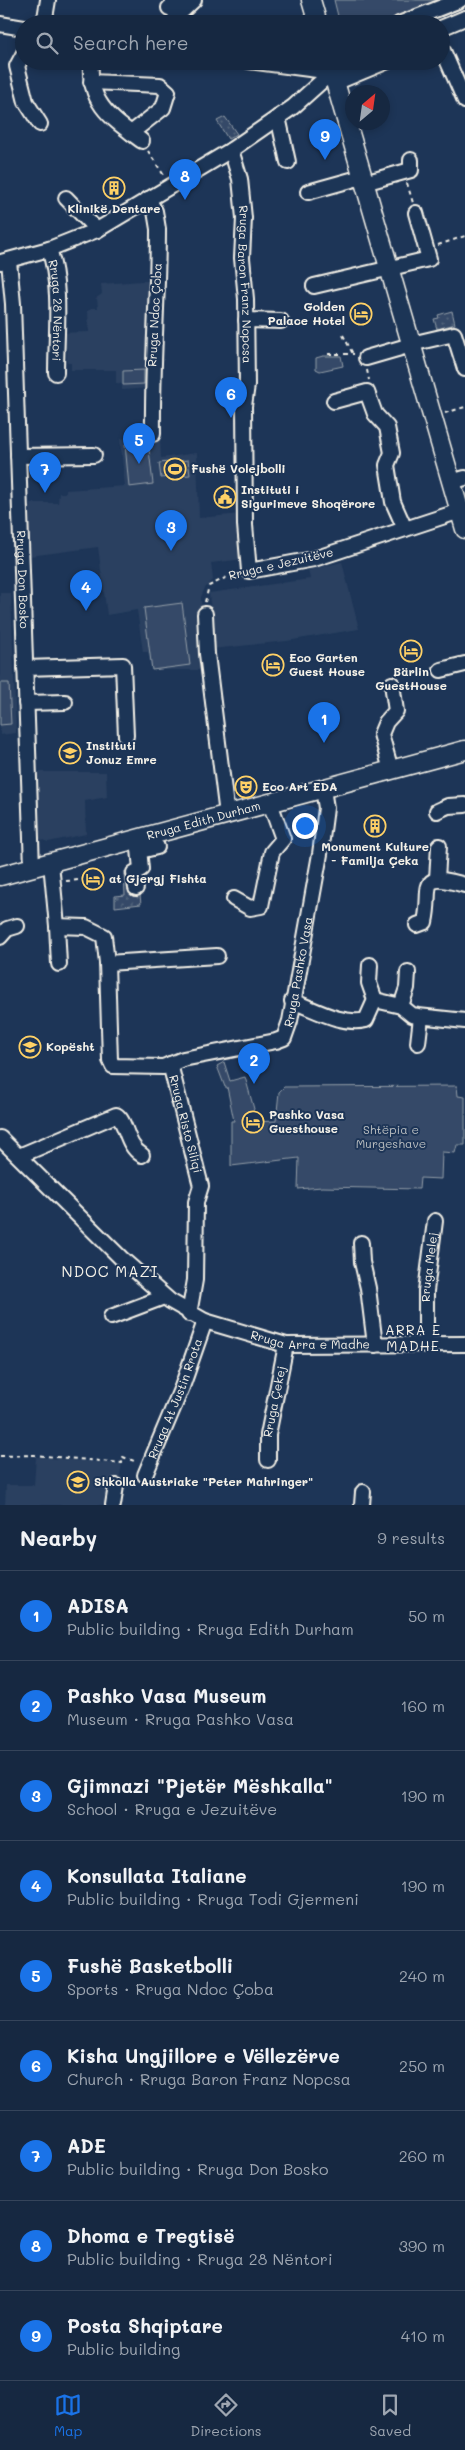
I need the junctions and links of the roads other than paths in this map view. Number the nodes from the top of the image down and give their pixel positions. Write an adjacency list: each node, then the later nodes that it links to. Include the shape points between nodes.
1 (48, 0): 6 (street)
2 (194, 0): 5 (street)
3 (311, 0): 7 (main road)
4 (460, 0): 8 (street)
5 (174, 11)
6 (46, 15)
7 (315, 15)
8 (422, 15)
9 (465, 18): 11 (street)
10 (0, 24): 12 (street)
11 (450, 24)
12 (15, 26)
13 (450, 65): 19 (street)
14 (17, 70): 21 (street, via 26,102)
15 (91, 70): 18 (street)
16 (314, 70): 17 (street)
17 (332, 72): 20 (street, Rruga 28 Nëntori); 25 (main road)
18 (91, 82): 18 (street, via 106,114 136,137 163,108 168,92 160,85)
19 (464, 98)
20 (278, 117): 22 (street, Rruga 28 Nëntori); 24 (street)
21 (40, 124)
22 (231, 150): 28 (street, Rruga 28 Nëntori); 35 (street, Rruga Baron Franz Nopcsa, via 240,179)
23 (412, 160): 25 (street, via 411,170)
24 (288, 162)
25 (363, 180): 26 (street); 33 (main road)
26 (308, 192)
27 (66, 198): 30 (street)
28 (148, 199): 30 (street, Rruga 28 Nëntori); 42 (street, Rruga Ndoc Çoba, via 155,211 158,229)
29 (416, 213): 33 (street, via 429,259)
30 (97, 230): 31 (street, Rruga 28 Nëntori)
31 (49, 249): 32 (street, Rruga 28 Nëntori); 40 (street, Rruga 28 Nëntori, via 56,300)
32 (4, 262): 44 (street, Rruga Don Bosko, via 13,304)
33 (389, 270): 34 (street); 37 (main road)
34 (314, 286)
35 (246, 320): 36 (street); 49 (street, Rruga Baron Franz Nopcsa, via 244,485)
36 (281, 320)
37 (411, 344): 38 (street); 39 (street, via 454,334); 45 (main road)
38 (359, 355)
39 (465, 369)
40 (56, 373)
41 (334, 401): 47 (street, via 368,392 375,414 387,427 392,453 387,465 393,502)
42 (153, 434)
43 (94, 455): 44 (street)
44 (18, 456): 52 (street, Rruga Don Bosko)
45 (458, 480): 46 (main road)
46 (460, 511): 47 (street, Rruga e Jezuitëve); 48 (main road)
47 (405, 529): 49 (street, Rruga e Jezuitëve, via 314,559)
48 (465, 529)
49 (249, 571)
50 (205, 614): 64 (street)
51 (465, 664): 53 (street)
52 (25, 668): 56 (street, Rruga Don Bosko); 57 (street, via 123,665)
53 (442, 670)
54 (392, 684): 59 (street, via 396,712 386,722 381,734)
55 (65, 702): 56 (street)
56 (26, 703): 69 (street, Rruga Don Bosko)
57 (126, 736)
58 (465, 750): 59 (main road, Rruga Edith Durham)
59 (392, 770): 60 (main road, Rruga Edith Durham)
60 (323, 789): 61 (main road, Rruga Edith Durham); 85 (street, Rruga Pashko Vasa, via 326,808 320,854)
61 (270, 803): 64 (main road, Rruga Edith Durham); 74 (street, via 283,838 272,852 261,906 250,908)
62 (465, 805): 63 (street, via 448,806)
63 (437, 811)
64 (227, 815): 65 (main road, Rruga Edith Durham)
65 (139, 845): 67 (street); 68 (main road, Rruga Edith Durham); 73 (street, via 141,869 134,873)
66 (439, 846): 71 (street)
67 (158, 847)
68 (50, 863): 69 (main road, Rruga Edith Durham); 77 (street)
69 (32, 868): 70 (main road, Rruga Edith Durham)
70 (0, 876)
71 (437, 879): 72 (street); 75 (street, via 429,884 425,922)
72 (465, 885)
73 (136, 888)
74 (234, 899)
75 (417, 925)
76 (17, 926): 78 (street, via 7,929)
77 (56, 926): 80 (street, Rruga Risto Siliqi, via 86,927 104,936); 81 (street)
78 (0, 937)
79 (217, 956): 80 (street)
80 (107, 963): 90 (street, Rruga Risto Siliqi, via 110,1060 113,1066 154,1068)
81 (59, 964)
82 (370, 965): 84 (street, via 369,983)
83 (408, 972): 86 (street)
84 (375, 1000): 85 (street, via 366,1020 357,1022); 86 (street)
85 (292, 1002): 90 (street, Rruga Pashko Vasa, via 287,1032 281,1040)
86 (401, 1006): 87 (street, via 412,1015)
87 (421, 1017): 88 (street); 89 (street)
88 (465, 1021)
89 (418, 1043)
90 (170, 1064): 97 (street, Rruga Risto Siliqi, via 201,1186 196,1202 195,1280)
91 (2, 1144): 93 (street, Rruga Arra e Madhe)
92 (142, 1155): 93 (street, via 134,1150 122,1120 116,1115)
93 (19, 1156): 96 (street, Rruga Arra e Madhe, via 99,1238)
94 (435, 1221): 103 (street, Rruga Melej, via 426,1292)
95 (361, 1243): 102 (street)
96 (164, 1296): 97 (street, Rruga Arra e Madhe); 98 (street)
97 (189, 1314): 99 (street, Rruga Arra e Madhe)
98 (111, 1317)
99 (205, 1321): 101 (street, Rruga Arra e Madhe); 105 (street, Rruga At Justin Rrota, via 182,1387)
100 (465, 1344): 103 (street, Rruga Arra e Madhe)
101 (286, 1345): 102 (street, Rruga Arra e Madhe); 104 (street, Rruga Çekej, via 268,1435)
102 (375, 1345): 103 (street, Rruga Arra e Madhe)
103 (426, 1345)
104 (268, 1460)
105 (147, 1470)
106 (116, 1486): 107 (street)
107 (114, 1505)

